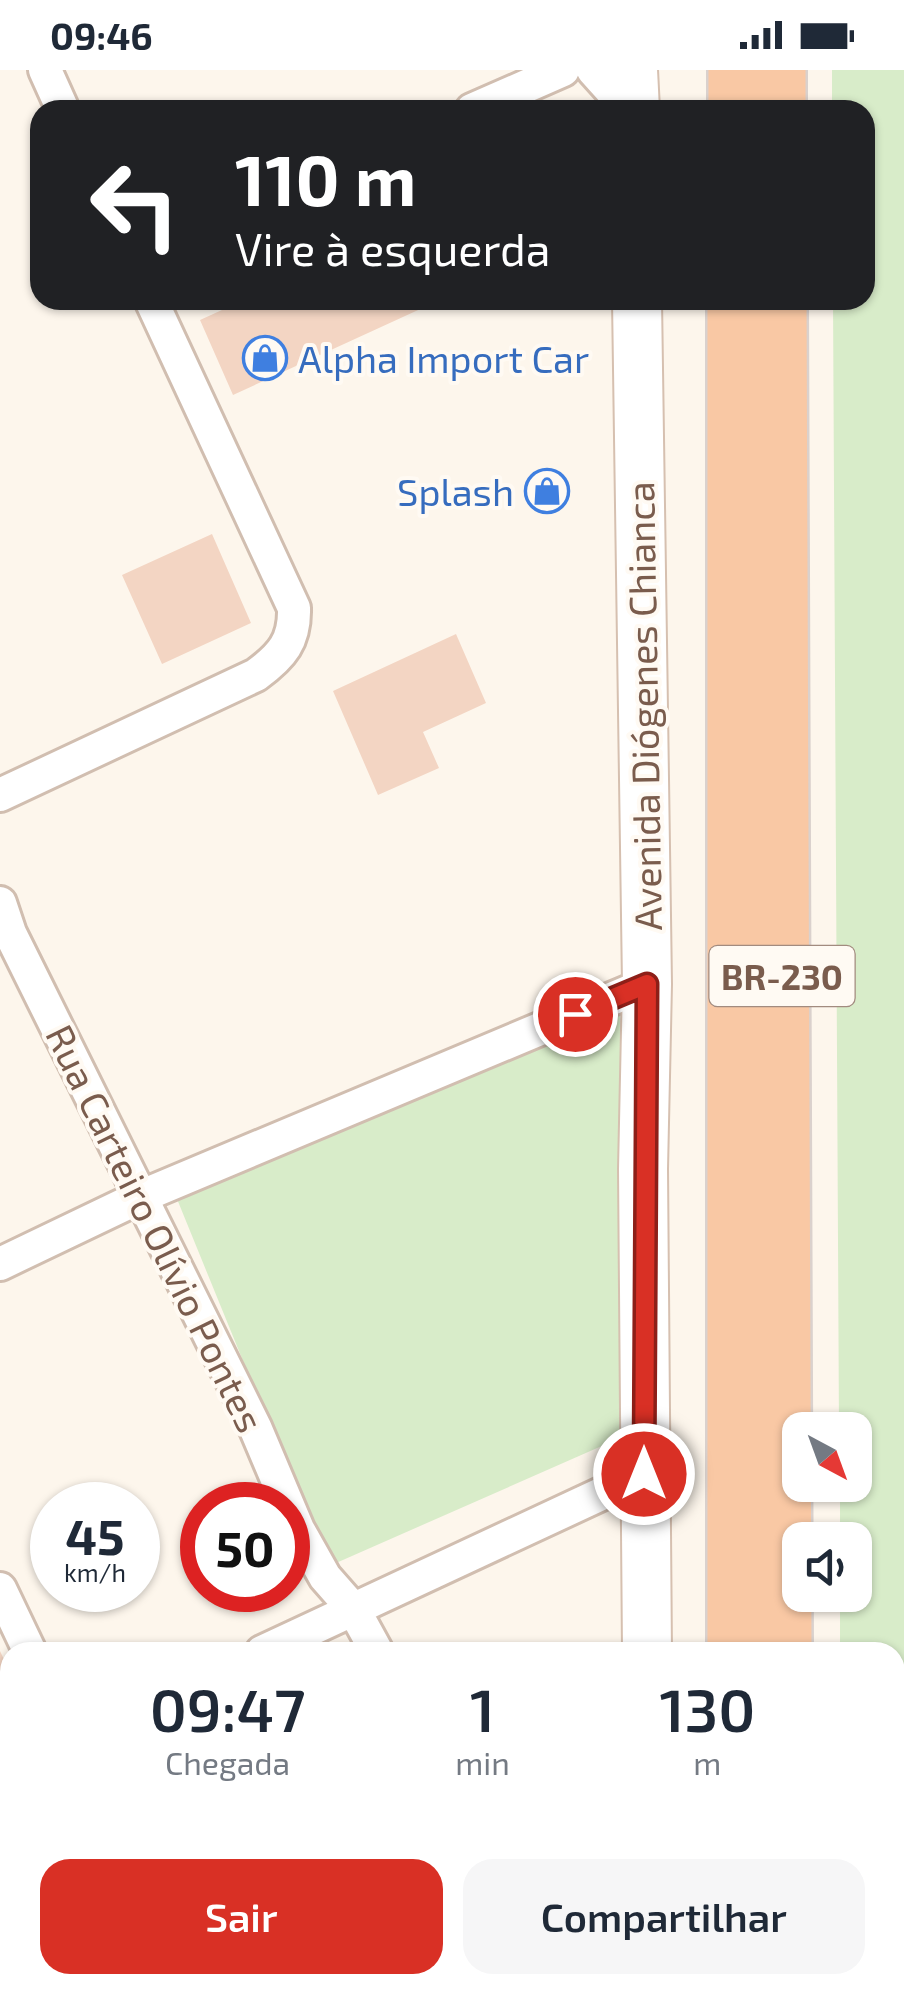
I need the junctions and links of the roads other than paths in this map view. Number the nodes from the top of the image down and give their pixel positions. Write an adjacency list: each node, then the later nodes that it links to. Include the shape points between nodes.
1 (44, 70): 7 (street)
2 (563, 70): 8 (street)
3 (593, 70): 9 (street)
4 (633, 70): 10 (main road)
5 (736, 70): 11 (highway)
6 (778, 70): 12 (highway)
7 (58, 100)
8 (495, 100)
9 (622, 100)
10 (632, 100)
11 (736, 100)
12 (778, 100)
13 (156, 310): 17 (street, via 294,608 294,630 282,656 256,674)
14 (637, 310): 19 (main road, Avenida Diógenes Chianca)
15 (736, 310): 29 (highway, BR-230)
16 (779, 310): 30 (highway, BR-230)
17 (0, 795)
18 (0, 903): 20 (street, Rua Carteiro Olívio Pontes)
19 (647, 984): 20 (street); 22 (main road, Avenida Diógenes Chianca)
20 (142, 1196): 21 (street); 24 (street, Rua Carteiro Olívio Pontes, via 298,1529 325,1577)
21 (0, 1264)
22 (644, 1474): 24 (street); 28 (main road, Avenida Diógenes Chianca)
23 (0, 1588): 25 (street)
24 (354, 1610): 26 (street); 27 (street, Rua Carteiro Olívio Pontes)
25 (25, 1642)
26 (284, 1642)
27 (372, 1642)
28 (647, 1642)
29 (735, 1642)
30 (784, 1642)

